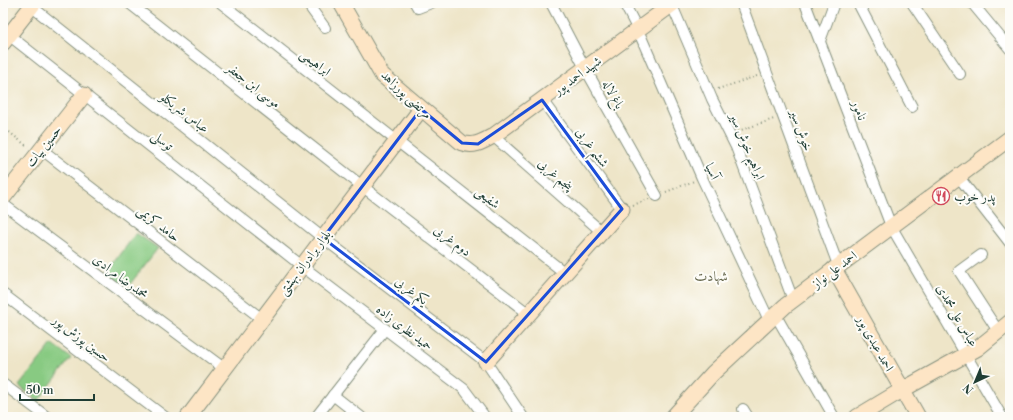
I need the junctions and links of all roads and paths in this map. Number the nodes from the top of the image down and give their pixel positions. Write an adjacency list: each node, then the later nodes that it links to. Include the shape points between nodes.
1 (129, 3): 39 (street, موسی ابن جعفر)
2 (221, 3): 35 (street, ابراهیمی)
3 (307, 3): 17 (street)
4 (341, 3): 29 (street, مرتضی پورزاهد, via 382,74)
5 (431, 3): 16 (street)
6 (551, 3): 22 (street, باغ لاله)
7 (624, 3): 18 (street, آسیا)
8 (741, 3): 23 (street, خوش سیر)
9 (805, 3): 20 (street, نامور)
10 (834, 3): 20 (street)
11 (860, 3): 28 (street)
12 (912, 3): 24 (street)
13 (972, 3): 21 (street)
14 (672, 4): 18 (street, شهید احمد پور); 25 (street, ابراهیم خوش سیر)
15 (33, 5): 19 (street); 46 (street, عباس شریکلو)
16 (417, 6)
17 (325, 28)
18 (638, 30): 22 (street, شهید احمد پور); 55 (street, آسیا, via 702,178)
19 (5, 36): 26 (street, توسلی)
20 (820, 41): 44 (street, نامور)
21 (1010, 49)
22 (585, 68): 27 (street, شهید احمد پور); 40 (street, باغ لاله)
23 (767, 73): 25 (path); 30 (street, خوش سیر)
24 (960, 74)
25 (709, 92): 32 (street, ابراهیم خوش سیر)
26 (84, 95): 37 (street, حسین بیات); 49 (street, توسلی)
27 (542, 100): 33 (street, شهید احمد پور); 43 (street, ششم غربی)
28 (912, 107)
29 (421, 109): 35 (street, بلوار برادران بهشتی); 36 (street, مرتضی پورزاهد, via 462,143)
30 (783, 116): 32 (path); 50 (street, خوش سیر)
31 (3, 127): 37 (path)
32 (730, 133): 53 (street, ابراهیم خوش سیر)
33 (493, 136): 36 (street, شهید احمد پور); 45 (street, پنجم غربی)
34 (1010, 138): 38 (street, احمد علی نواز)
35 (396, 141): 39 (street, بلوار برادران بهشتی); 51 (street, شفیعی)
36 (478, 144)
37 (39, 151): 41 (street, حسین بیات); 56 (street, حامد کریمی)
38 (958, 176): 44 (street, احمد علی نواز); 47 (street)
39 (362, 186): 46 (street, بلوار برادران بهشتی); 54 (street, دوم غربی)
40 (657, 196)
41 (3, 198)
42 (3, 204): 61 (street, محمدرضا مرادی)
43 (622, 209): 45 (street)
44 (891, 226): 50 (street, احمد علی نواز); 59 (street, عباس علی محمدی)
45 (602, 232): 51 (street)
46 (323, 238): 49 (street, بلوار برادران بهشتی); 60 (street, یکم غربی)
47 (1010, 243)
48 (981, 255): 57 (street, via 960,271)
49 (302, 266): 56 (street, بلوار برادران بهشتی); 58 (street, حمید نظری زاده)
50 (836, 267): 53 (street, احمد علی نواز); 63 (street, احمد عبدی پور)
51 (565, 273): 54 (street)
52 (3, 294): 66 (street, حسین پوزش پور)
53 (793, 300): 55 (street, احمد علی نواز)
54 (528, 314): 60 (street)
55 (772, 317): 72 (street, احمد علی نواز, via 713,373); 73 (street, آسیا)
56 (262, 319): 61 (street, بلوار برادران بهشتی)
57 (1004, 327): 59 (street, via 978,348)
58 (385, 329): 64 (street); 70 (street, حمید نظری زاده, via 464,389)
59 (966, 354): 63 (street); 76 (street, عباس علی محمدی)
60 (486, 362): 71 (street, یکم غربی)
61 (224, 369): 67 (street, بلوار برادران بهشتی)
62 (3, 384): 65 (street)
63 (902, 390): 74 (street); 75 (street, احمد عبدی پور)
64 (333, 395): 68 (street); 69 (street)
65 (47, 417)
66 (165, 417)
67 (188, 417)
68 (316, 417)
69 (361, 417)
70 (485, 417)
71 (523, 417)
72 (673, 417)
73 (834, 417)
74 (857, 417)
75 (918, 417)
76 (1002, 417)

